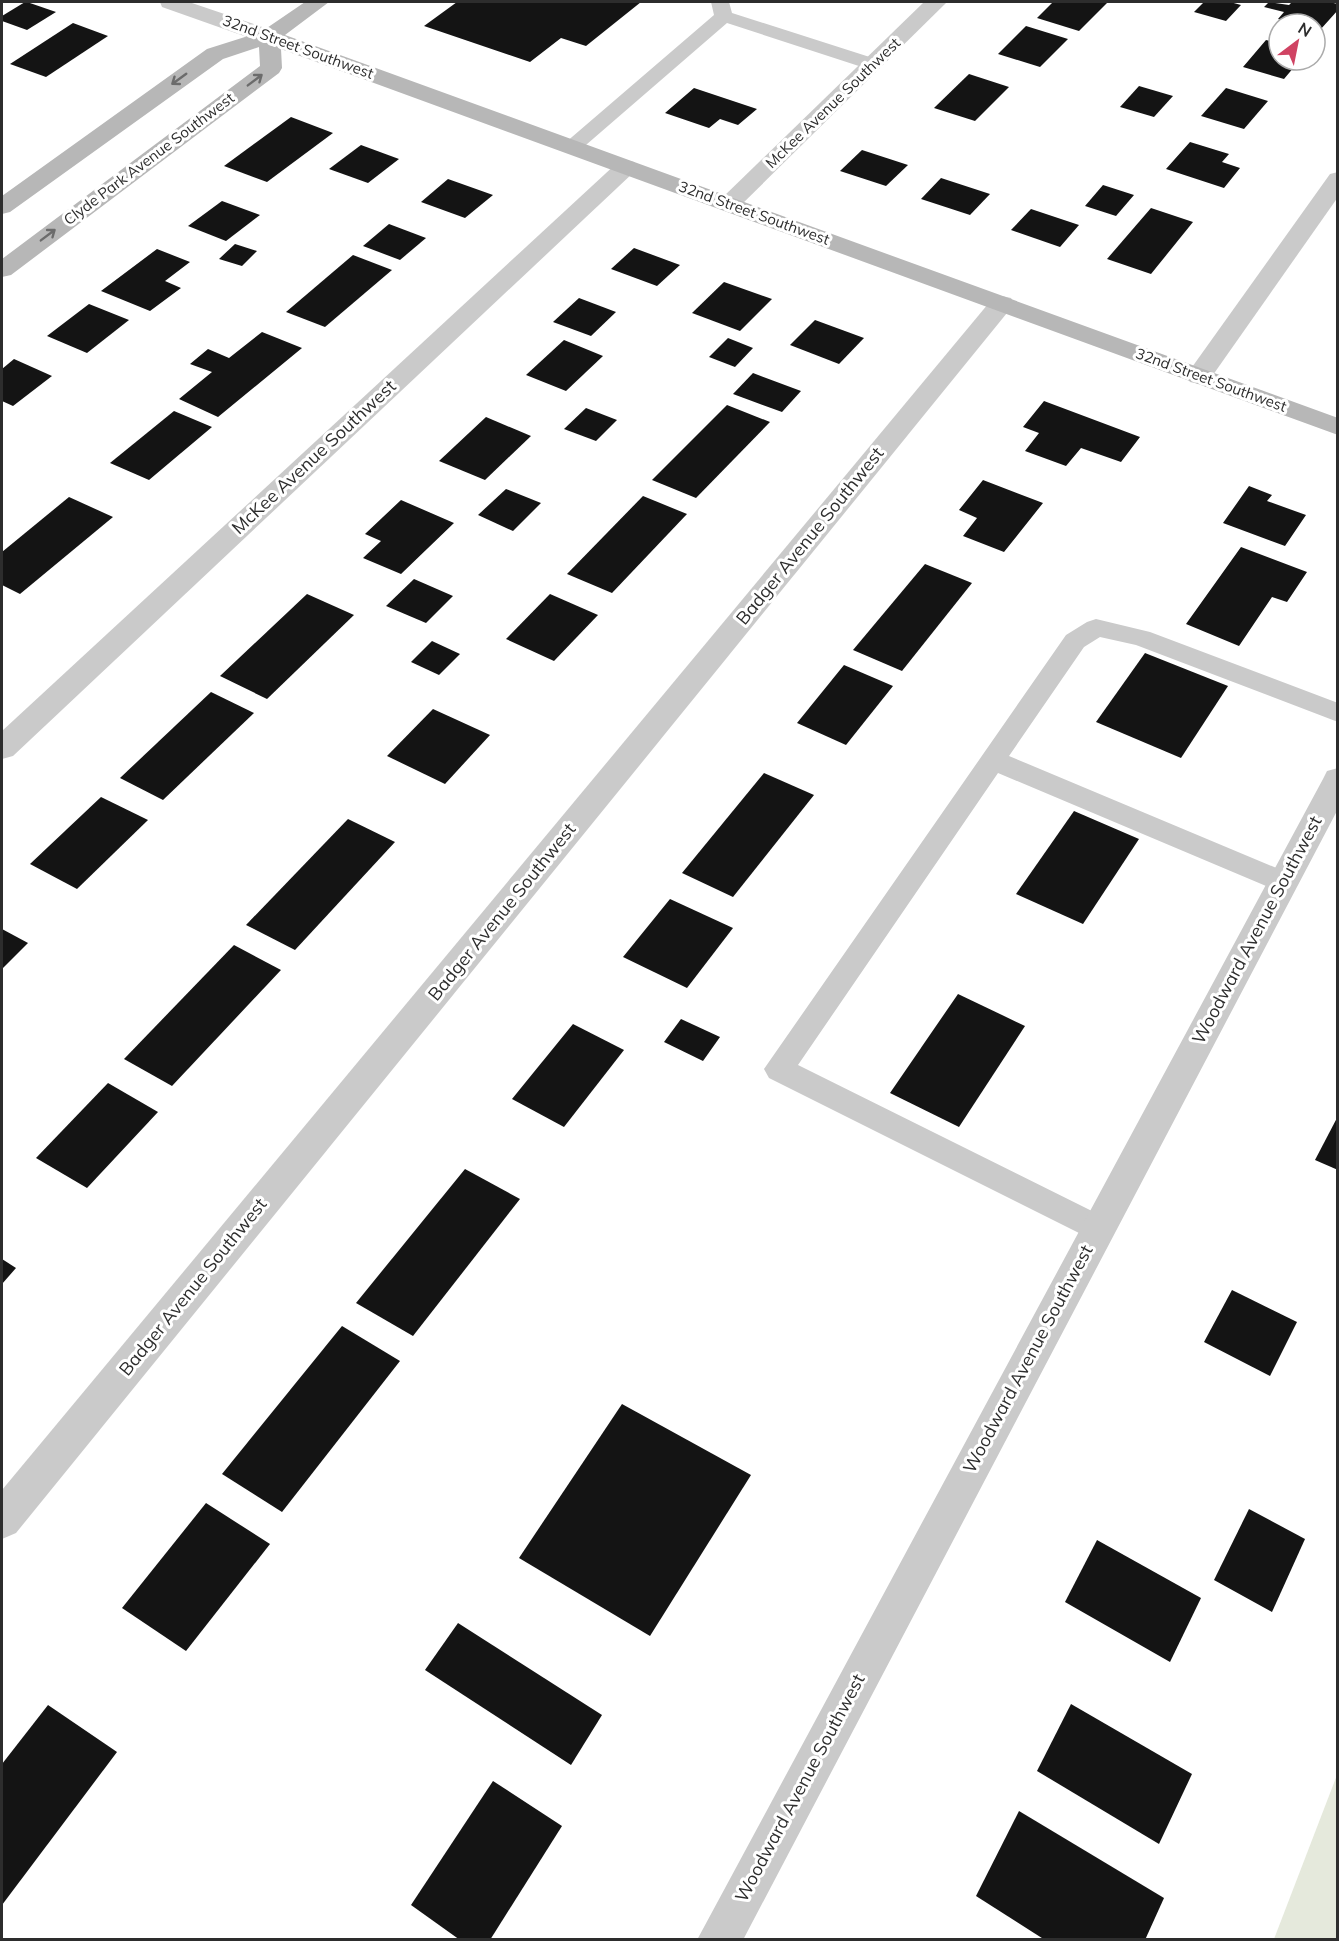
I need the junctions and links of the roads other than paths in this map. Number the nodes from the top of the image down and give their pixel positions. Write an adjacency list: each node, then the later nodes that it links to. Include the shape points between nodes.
1 (170, 2): 5 (street, 32nd Street Southwest)
2 (318, 2): 5 (street)
3 (936, 2): 6 (street, McKee Avenue Southwest)
4 (722, 9): 6 (lane); 7 (lane)
5 (269, 37): 7 (street, 32nd Street Southwest); 11 (street, one-way to 11, via 215,54); 12 (street, Clyde Park Avenue Southwest, one-way to 5, via 271,68)
6 (872, 64): 10 (street, McKee Avenue Southwest)
7 (572, 147): 8 (street, 32nd Street Southwest)
8 (626, 166): 10 (street, 32nd Street Southwest); 17 (street, McKee Avenue Southwest)
9 (1338, 179): 14 (street)
10 (729, 204): 13 (street, 32nd Street Southwest)
11 (2, 207)
12 (2, 270)
13 (1002, 303): 14 (street, 32nd Street Southwest); 22 (street, Badger Avenue Southwest)
14 (1199, 376): 15 (street, 32nd Street Southwest)
15 (1338, 427)
16 (1338, 713): 18 (lane, via 1141,638 1096,628 1075,641)
17 (2, 748)
18 (992, 760): 20 (lane); 21 (lane, via 779,1069)
19 (1338, 779): 20 (street, Woodward Avenue Southwest)
20 (1282, 882): 21 (street, Woodward Avenue Southwest)
21 (1097, 1229): 23 (street, Woodward Avenue Southwest)
22 (2, 1520)
23 (719, 1940)

